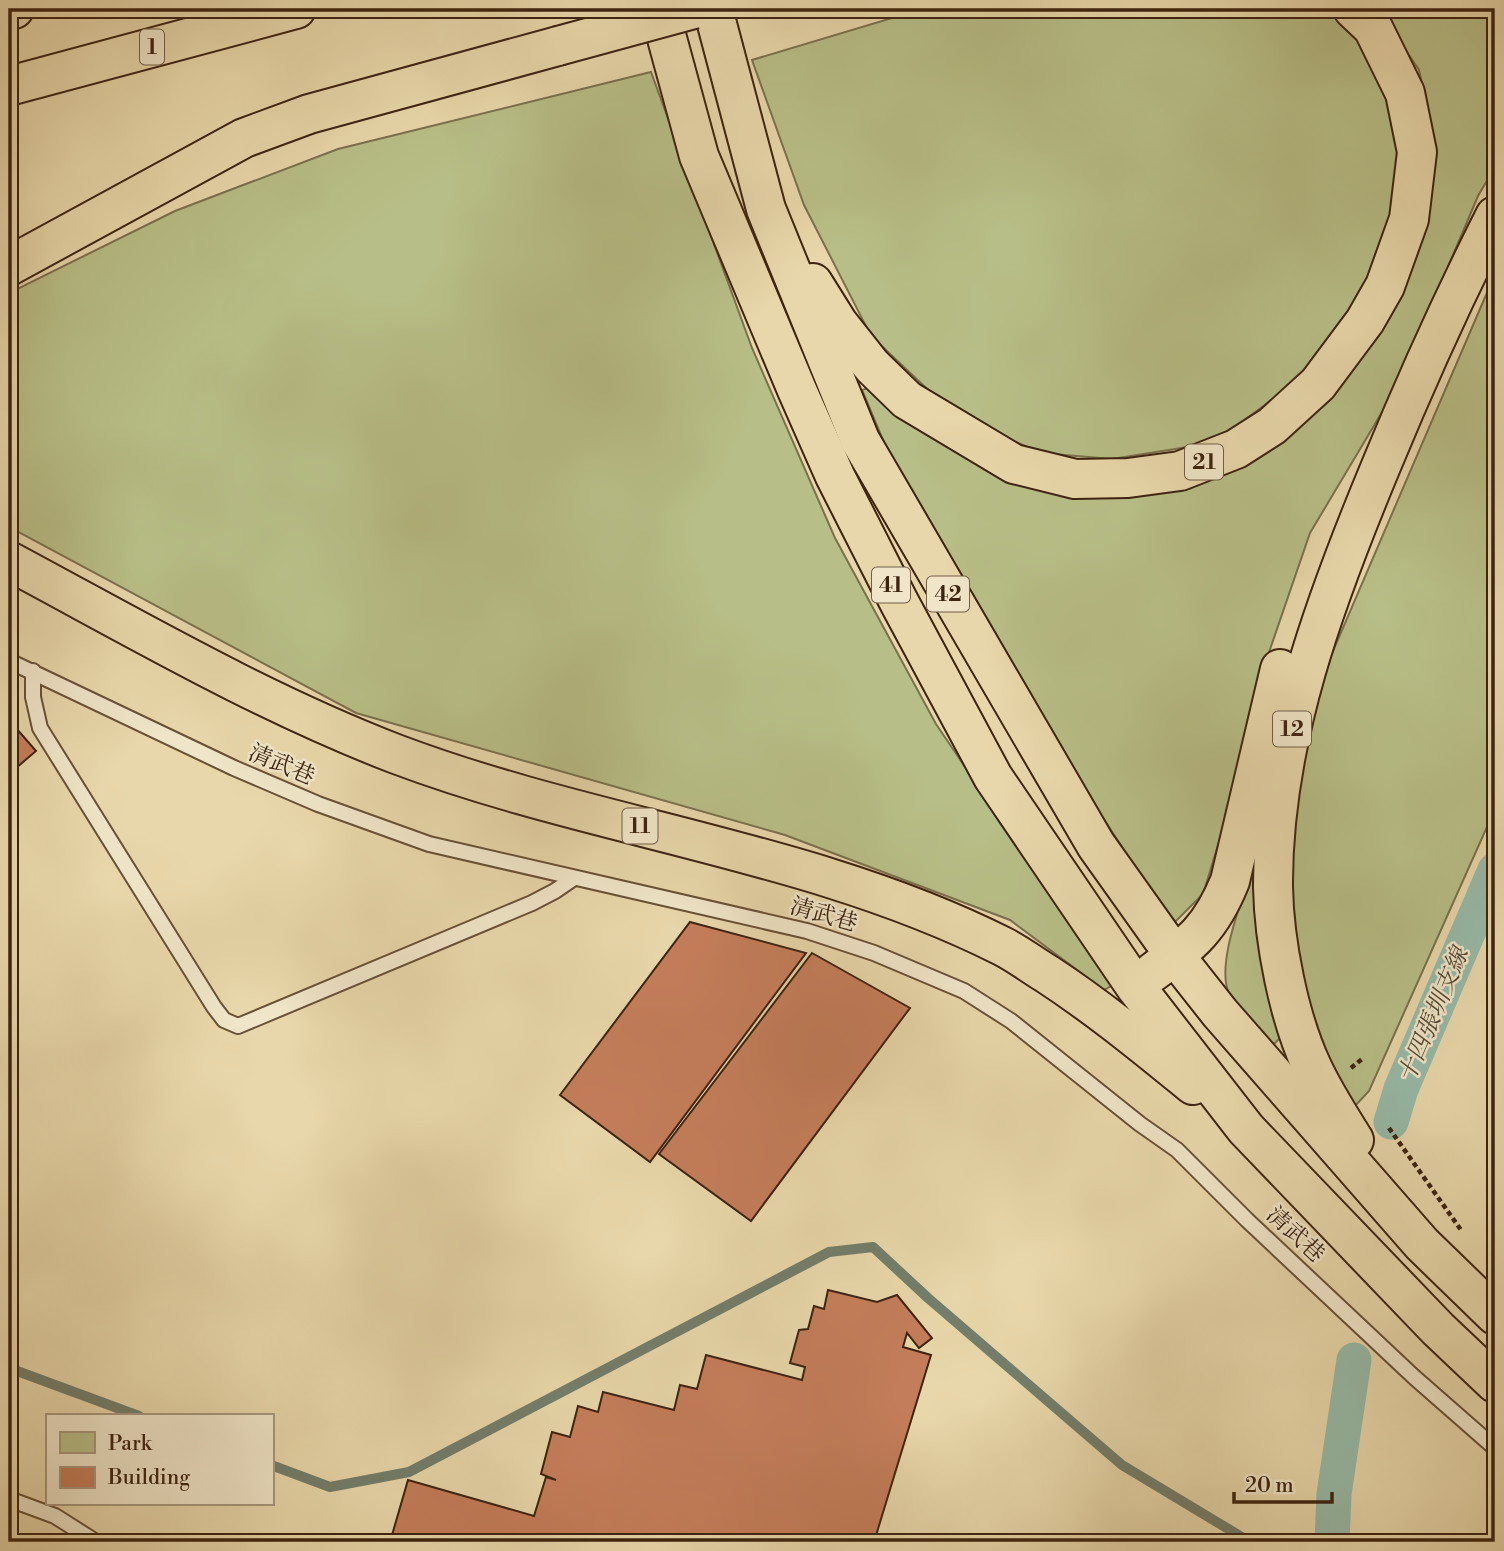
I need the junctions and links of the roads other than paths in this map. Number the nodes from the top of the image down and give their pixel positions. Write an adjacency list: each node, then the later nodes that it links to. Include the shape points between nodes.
1 (296, 9): 6 (highway, 1)
2 (659, 9): 16 (highway, 41, via 699,156 835,476 993,777)
3 (694, 9): 9 (highway, bridge, via 309,114 243,138)
4 (712, 9): 7 (highway)
5 (1353, 9): 7 (highway, 21, via 1373,28 1405,93 1417,152 1409,219 1385,286 1318,384 1272,426 1236,449 1180,471 1075,480 1014,464 907,400 838,323)
6 (9, 86)
7 (766, 209): 15 (highway, 42, via 860,440 1096,845)
8 (1495, 216): 10 (highway, 12)
9 (9, 266)
10 (1402, 415): 15 (highway, via 1320,561 1290,631 1230,881 1219,908 1205,929); 18 (highway, 12, via 1351,538 1294,718 1278,807 1273,888 1280,959 1310,1064 1328,1100)
11 (9, 561): 17 (highway, 11, via 256,694 396,754 519,796 832,878 934,914 1006,948 1099,1009)
12 (9, 661): 13 (lane, 清武巷)
13 (33, 671): 14 (lane, 清武巷, via 318,804 429,844); 14 (lane, via 40,728 214,1007 224,1020 238,1026 532,903)
14 (574, 878): 21 (lane, 清武巷, via 807,931 964,991 1011,1021 1177,1150 1414,1377)
15 (1175, 956): 16 (highway); 18 (highway)
16 (1135, 986): 17 (highway)
17 (1247, 1129): 20 (highway)
18 (1422, 1244): 19 (highway)
19 (1495, 1315)
20 (1495, 1383)
21 (1495, 1448)
22 (9, 1499): 23 (lane, via 55,1516)
23 (96, 1542)

